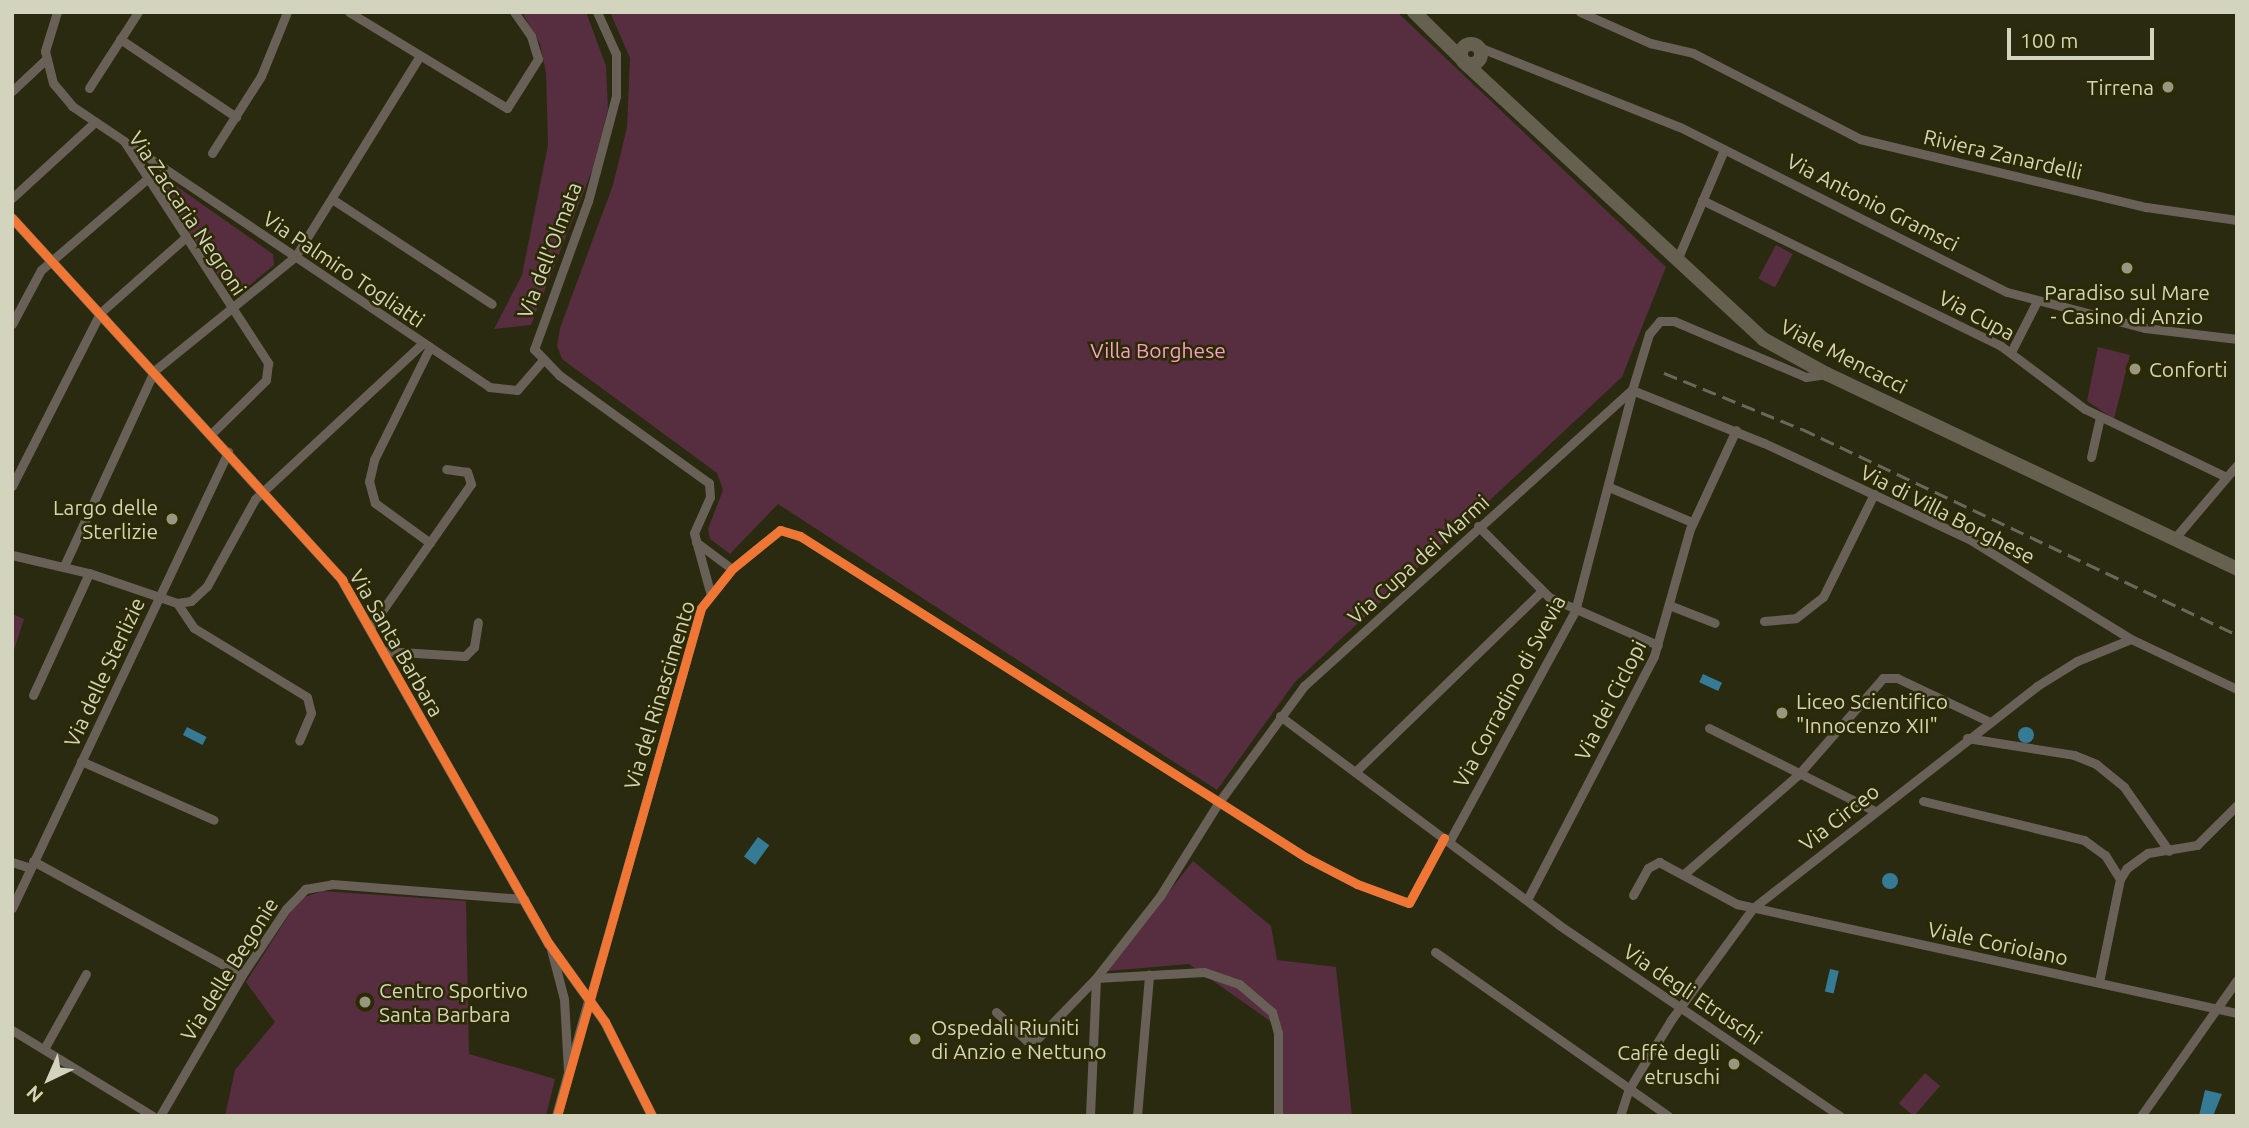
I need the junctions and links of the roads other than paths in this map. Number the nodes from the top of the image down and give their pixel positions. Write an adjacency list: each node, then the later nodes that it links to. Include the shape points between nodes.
1 (57, 12): 13 (street, via 47,35)
2 (138, 12): 10 (street)
3 (287, 12): 18 (street, via 266,67)
4 (349, 12): 12 (street)
5 (514, 12): 12 (street, via 531,36 538,59 509,108 497,106)
6 (597, 12): 41 (street, Via dell'Olmata, via 615,47 617,90 584,214 534,340)
7 (1414, 12): 9 (main road, Via Antonio Gramsci)
8 (1580, 12): 28 (street, Riviera Zanardelli, via 1647,42 1693,52 1864,140 2146,208)
9 (1429, 26): 11 (main road, Via Antonio Gramsci); 14 (main road, Via Antonio Gramsci)
10 (120, 40): 15 (street); 18 (street)
11 (1476, 52): 14 (main road, via 1472,64); 16 (main road, Viale Mencacci); 21 (street, Via Antonio Gramsci, via 1680,127)
12 (419, 57): 25 (street)
13 (45, 60): 17 (street); 19 (street, Via Zaccaria Negroni, via 64,99)
14 (1462, 60): 16 (main road, Viale Mencacci)
15 (89, 88)
16 (1495, 88): 32 (main road, Viale Mencacci)
17 (12, 91)
18 (236, 117): 22 (street)
19 (95, 122): 20 (street, Via Zaccaria Negroni); 24 (street)
20 (124, 141): 23 (street, Via Zaccaria Negroni); 30 (street, Via Palmiro Togliatti)
21 (1724, 150): 26 (street); 33 (street, Via Antonio Gramsci, via 1990,284)
22 (212, 153)
23 (148, 178): 29 (street, Via Zaccaria Negroni); 31 (street)
24 (12, 198)
25 (331, 198): 30 (street); 34 (street)
26 (1702, 200): 32 (street); 40 (street, Via Cupa)
27 (12, 218): 31 (street, Via Santa Barbara)
28 (2237, 220)
29 (186, 237): 35 (street, Via Zaccaria Negroni); 36 (street)
30 (295, 257): 35 (street); 39 (street, Via Palmiro Togliatti)
31 (52, 260): 36 (street, Via Santa Barbara); 37 (street, via 34,279)
32 (1677, 260): 43 (main road, Viale Mencacci, via 1760,337)
33 (2037, 301): 38 (street, Via Antonio Gramsci, via 2145,328); 40 (street)
34 (492, 304)
35 (233, 308): 42 (street); 47 (street, Via Zaccaria Negroni, via 266,359 269,372)
36 (100, 313): 42 (street, Via Santa Barbara); 53 (street)
37 (12, 324)
38 (2237, 339)
39 (426, 345): 41 (street, Via Palmiro Togliatti, via 500,392 523,386); 55 (street); 61 (street, via 374,460 369,481 373,500)
40 (2011, 352): 45 (street, Via Cupa, via 2049,386)
41 (542, 361): 60 (street, via 708,481 711,492 694,528)
42 (154, 371): 47 (street, Via Santa Barbara); 63 (street)
43 (1827, 374): 44 (street, bridge, via 1805,377 1674,321 1660,321 1649,334); 59 (main road, Viale Mencacci)
44 (1632, 390): 46 (street, Via di Villa Borghese); 54 (street, Via Corradino di Svevia); 58 (street, Via Cupa dei Marmi)
45 (2100, 417): 49 (street); 52 (street, Via Cupa)
46 (1736, 430): 56 (street, Via di Villa Borghese); 57 (street, Via dei Ciclopi)
47 (211, 434): 48 (street, Via Santa Barbara)
48 (228, 452): 55 (street, Via Santa Barbara); 69 (street, Via delle Sterlizie)
49 (2091, 457)
50 (2237, 465): 52 (street)
51 (446, 469): 61 (street, via 467,471 471,481)
52 (2224, 476): 59 (street)
53 (12, 486)
54 (1609, 487): 57 (street); 72 (street, Via Corradino di Svevia)
55 (263, 491): 70 (street, via 243,515 204,590 191,601); 76 (street, Via Santa Barbara, via 339,575)
56 (1874, 494): 73 (street, via 1823,597 1796,618); 77 (street, Via di Villa Borghese, via 1986,548)
57 (1692, 523): 71 (street, Via dei Ciclopi)
58 (1478, 526): 67 (street); 82 (street, Via Cupa dei Marmi, via 1304,686)
59 (2174, 539): 65 (main road, Viale Mencacci)
60 (695, 540): 64 (street); 68 (street)
61 (430, 544): 76 (street)
62 (12, 555): 63 (street)
63 (64, 566): 66 (street)
64 (732, 569): 68 (street, Via del Rinascimento); 91 (street, Via del Rinascimento, via 772,534 792,531)
65 (2237, 569)
66 (89, 573): 69 (street); 81 (street)
67 (1542, 591): 72 (street); 88 (street)
68 (710, 592): 114 (street, Via del Rinascimento, via 699,614)
69 (159, 596): 70 (street); 87 (street, Via delle Sterlizie)
70 (177, 603): 86 (street, via 191,626 307,697 312,710)
71 (1669, 605): 75 (street); 78 (street, Via dei Ciclopi)
72 (1575, 611): 78 (street); 95 (street, Via Corradino di Svevia)
73 (1764, 621)
74 (478, 622): 79 (street, via 475,645 465,656)
75 (1715, 622)
76 (370, 628): 79 (street, Via Santa Barbara)
77 (2131, 639): 80 (street, Via di Villa Borghese); 83 (street, Via Circeo, via 2069,665)
78 (1658, 645): 103 (street, Via dei Ciclopi)
79 (383, 650): 102 (street, Via Santa Barbara)
80 (2237, 689)
81 (33, 695)
82 (1280, 716): 88 (street, Via degli Etruschi); 91 (street, Via Cupa dei Marmi)
83 (1990, 722): 85 (street, Via Circeo); 89 (street, via 1886,676)
84 (1709, 729): 89 (street)
85 (1967, 738): 93 (street, Via Circeo); 96 (street, via 2069,754 2096,764 2124,788)
86 (299, 741)
87 (81, 761): 94 (street); 98 (street, Via delle Sterlizie)
88 (1355, 772): 95 (street, Via degli Etruschi)
89 (1798, 775): 93 (street); 99 (street)
90 (1923, 801): 100 (street, via 2084,840 2105,855)
91 (1219, 802): 95 (street, Via Corradino di Svevia, via 1312,860 1402,904 1414,898); 111 (street, Via Cupa dei Marmi, via 1164,890)
92 (2237, 805): 96 (street, via 2202,842)
93 (1875, 811): 105 (street, Via Circeo)
94 (214, 820)
95 (1446, 840): 103 (street, Via degli Etruschi)
96 (2169, 850): 100 (street, via 2142,855)
97 (12, 862): 98 (street)
98 (32, 865): 104 (street, Via delle Sterlizie); 109 (street)
99 (1684, 874): 101 (street, Viale Coriolano, via 1653,863); 105 (street, Viale Coriolano, via 1725,899)
100 (2120, 879): 113 (street)
101 (1633, 895)
102 (524, 899): 106 (street, Via Santa Barbara); 109 (street, Via delle Begonie, via 315,885 288,905)
103 (1527, 900): 115 (street, Via degli Etruschi)
104 (12, 908)
105 (1753, 908): 113 (street, Viale Coriolano); 115 (street, Via Circeo)
106 (549, 944): 114 (street, Via Santa Barbara); 121 (street, Via Santa Barbara, via 567,1019)
107 (1435, 952): 122 (street)
108 (86, 974): 120 (street)
109 (242, 975): 124 (street, Via delle Begonie)
110 (1149, 975): 111 (street); 128 (street); 129 (street, via 1187,972 1227,978 1270,1009 1278,1033)
111 (1096, 978): 117 (street, Via Cupa dei Marmi, via 1032,1042); 127 (street)
112 (2237, 980): 116 (street)
113 (2099, 982): 116 (street, Viale Coriolano)
114 (590, 998): 121 (street, Via del Rinascimento); 126 (street, Via Santa Barbara)
115 (1679, 1007): 122 (street, Via Circeo); 132 (street, Via degli Etruschi)
116 (2217, 1008): 118 (street, Viale Coriolano); 133 (street)
117 (996, 1012)
118 (2237, 1013)
119 (12, 1030): 120 (street)
120 (44, 1049): 123 (street)
121 (568, 1079): 125 (street, Via del Rinascimento)
122 (1629, 1089): 130 (street, Via Circeo); 131 (street)
123 (153, 1116)
124 (160, 1116)
125 (557, 1116)
126 (652, 1116)
127 (1090, 1116)
128 (1138, 1116)
129 (1278, 1116)
130 (1620, 1116)
131 (1668, 1116)
132 (1840, 1116)
133 (2141, 1116)

